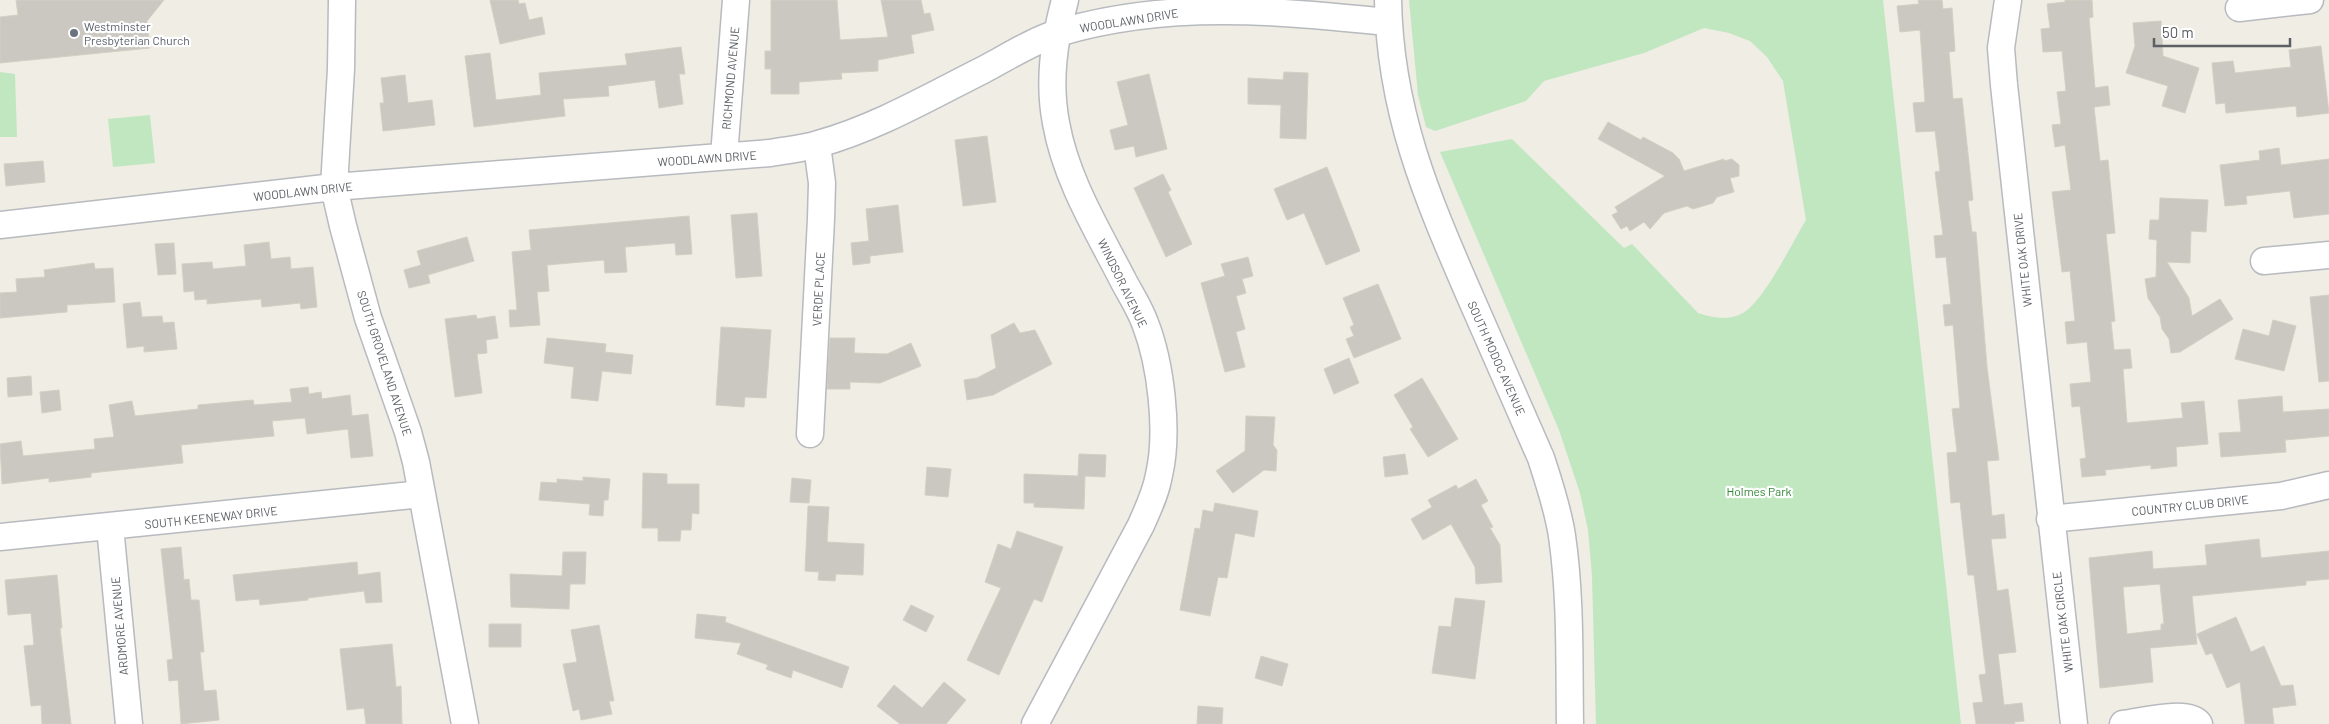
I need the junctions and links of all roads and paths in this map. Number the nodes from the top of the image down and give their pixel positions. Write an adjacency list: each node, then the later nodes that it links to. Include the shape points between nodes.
1 (342, 0): 11 (street, SOUTH GROVELAND AVENUE)
2 (736, 0): 10 (street, RICHMOND AVENUE)
3 (1065, 0): 8 (street, WINDSOR AVENUE)
4 (2008, 0): 18 (street, WHITE OAK DRIVE, via 2001,48)
5 (2310, 0): 6 (street)
6 (2239, 8)
7 (1388, 11): 8 (street, WOODLAWN DRIVE, via 1188,11 1111,20); 24 (street, SOUTH MODOC AVENUE, via 1399,100 1411,149 1430,203 1541,458 1554,499 1567,581)
8 (1056, 33): 9 (street, WOODLAWN DRIVE, via 891,117); 23 (street, WINDSOR AVENUE, via 1052,96 1061,146 1083,203 1145,322 1161,387 1162,452 1153,498 1141,525)
9 (817, 145): 10 (street, WOODLAWN DRIVE); 15 (street, VERDE PLACE, via 822,182)
10 (724, 156): 11 (street, WOODLAWN DRIVE)
11 (334, 187): 12 (street, WOODLAWN DRIVE); 17 (street, SOUTH GROVELAND AVENUE, via 368,318 408,432)
12 (0, 225)
13 (2329, 255): 14 (street)
14 (2264, 261)
15 (810, 434)
16 (2323, 487): 18 (street, COUNTRY CLUB DRIVE, via 2281,496)
17 (422, 494): 19 (street, SOUTH KEENEWAY DRIVE); 22 (street, SOUTH GROVELAND AVENUE)
18 (2050, 520): 25 (street, WHITE OAK CIRCLE)
19 (110, 527): 20 (street, SOUTH KEENEWAY DRIVE); 21 (street, ARDMORE AVENUE)
20 (0, 537)
21 (129, 724)
22 (465, 724)
23 (1035, 724)
24 (1570, 724)
25 (2074, 724)
26 (2123, 724): 27 (street, via 2179,716 2196,719)
27 (2199, 724)

